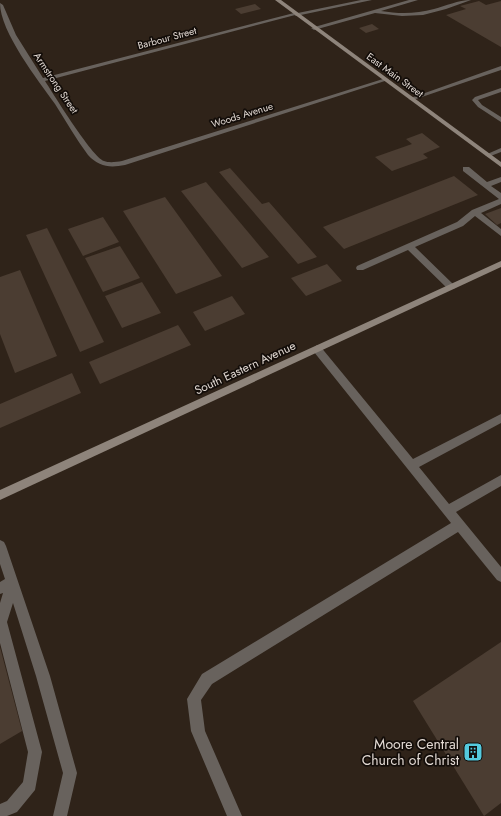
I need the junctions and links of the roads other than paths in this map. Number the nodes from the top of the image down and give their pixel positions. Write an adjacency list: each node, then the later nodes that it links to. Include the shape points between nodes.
1 (278, 0): 7 (main road, East Main Street)
2 (369, 0): 7 (street, Barbour Street)
3 (415, 0): 6 (street)
4 (468, 0): 6 (street, via 431,12 412,15)
5 (0, 5): 10 (street, Armstrong Street, via 6,22)
6 (374, 12): 8 (street)
7 (296, 14): 8 (main road, East Main Street); 10 (street, Barbour Street)
8 (314, 28): 11 (main road, East Main Street)
9 (501, 68): 13 (street)
10 (42, 80): 17 (street, Armstrong Street, via 90,151 99,162)
11 (385, 80): 13 (main road, East Main Street); 17 (street, Woods Avenue, via 123,162)
12 (501, 90): 14 (street, via 475,100)
13 (411, 99): 16 (main road, East Main Street)
14 (501, 120)
15 (501, 150): 16 (street)
16 (488, 155): 18 (main road, East Main Street)
17 (105, 164)
18 (501, 165)
19 (466, 169): 21 (street)
20 (501, 179): 21 (street)
21 (486, 185): 22 (street)
22 (501, 197)
23 (501, 201): 24 (street)
24 (475, 212): 25 (street); 26 (street, via 460,224)
25 (501, 233)
26 (409, 246): 28 (street); 29 (street)
27 (501, 264): 29 (main road, South Eastern Avenue)
28 (360, 268)
29 (451, 287): 30 (main road, South Eastern Avenue)
30 (317, 349): 32 (street); 34 (main road, South Eastern Avenue)
31 (501, 418): 32 (street)
32 (411, 466): 35 (street)
33 (501, 480): 35 (street)
34 (0, 495)
35 (447, 511): 36 (street)
36 (459, 525): 38 (street); 42 (street, via 206,679 194,699 198,731)
37 (0, 546): 39 (street)
38 (500, 573)
39 (6, 585): 40 (street, via 2,622 35,752 30,785); 41 (street, via 43,676 70,773)
40 (5, 811)
41 (60, 816)
42 (235, 816)

